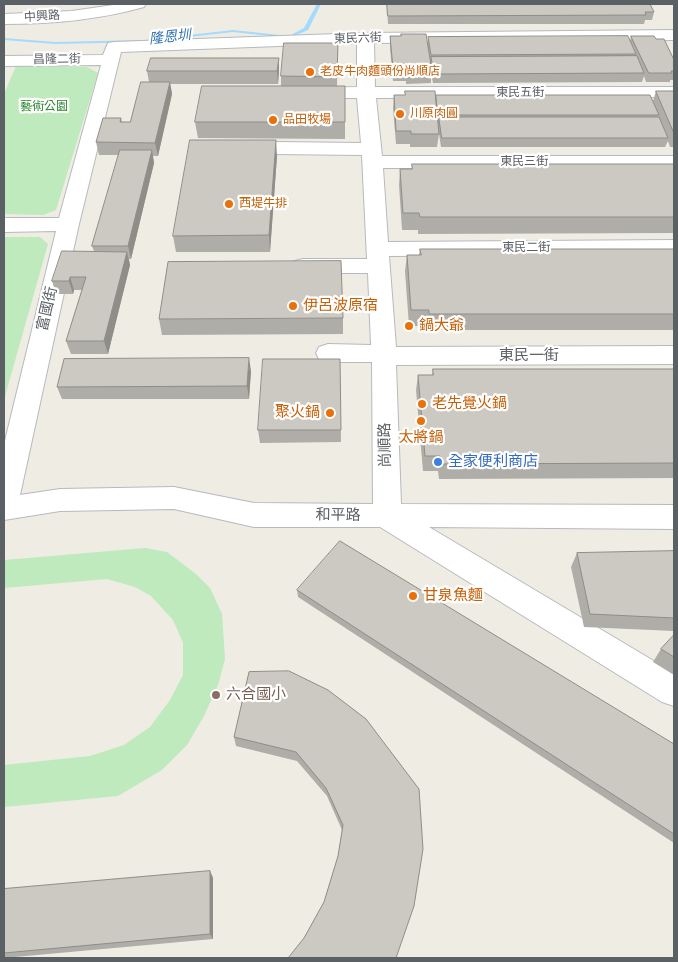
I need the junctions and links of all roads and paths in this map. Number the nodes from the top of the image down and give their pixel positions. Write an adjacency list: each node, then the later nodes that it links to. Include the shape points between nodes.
1 (92, 4): 3 (street, 中興路)
2 (138, 4): 5 (street, 中興路)
3 (4, 8)
4 (4, 19): 5 (street, 中興路)
5 (116, 29): 7 (street, 東民六街); 8 (street, 昌隆二街); 15 (street, 富國街)
6 (674, 35): 7 (street, 東民六街)
7 (366, 38): 11 (street, 尚順路)
8 (4, 61)
9 (674, 92): 11 (street, 東民五街)
10 (292, 93): 11 (street, 東民五街)
11 (366, 94): 13 (street, 尚順路)
12 (274, 148): 13 (street, 東民三街)
13 (373, 156): 14 (street, 東民三街); 18 (street, 尚順路)
14 (674, 162)
15 (68, 224): 16 (street); 23 (street, 富國街)
16 (4, 225)
17 (674, 247): 18 (street, 東民二街)
18 (378, 258): 19 (street, 東民二街); 21 (street, 尚順路)
19 (283, 266)
20 (328, 353): 21 (street, 東民一街)
21 (383, 355): 22 (street, 東民一街); 25 (street, 尚順路)
22 (674, 356)
23 (4, 502)
24 (4, 509): 25 (street, 和平路, via 60,500 174,498 254,515)
25 (387, 517): 26 (street, 和平路); 27 (street)
26 (674, 517)
27 (674, 691)

